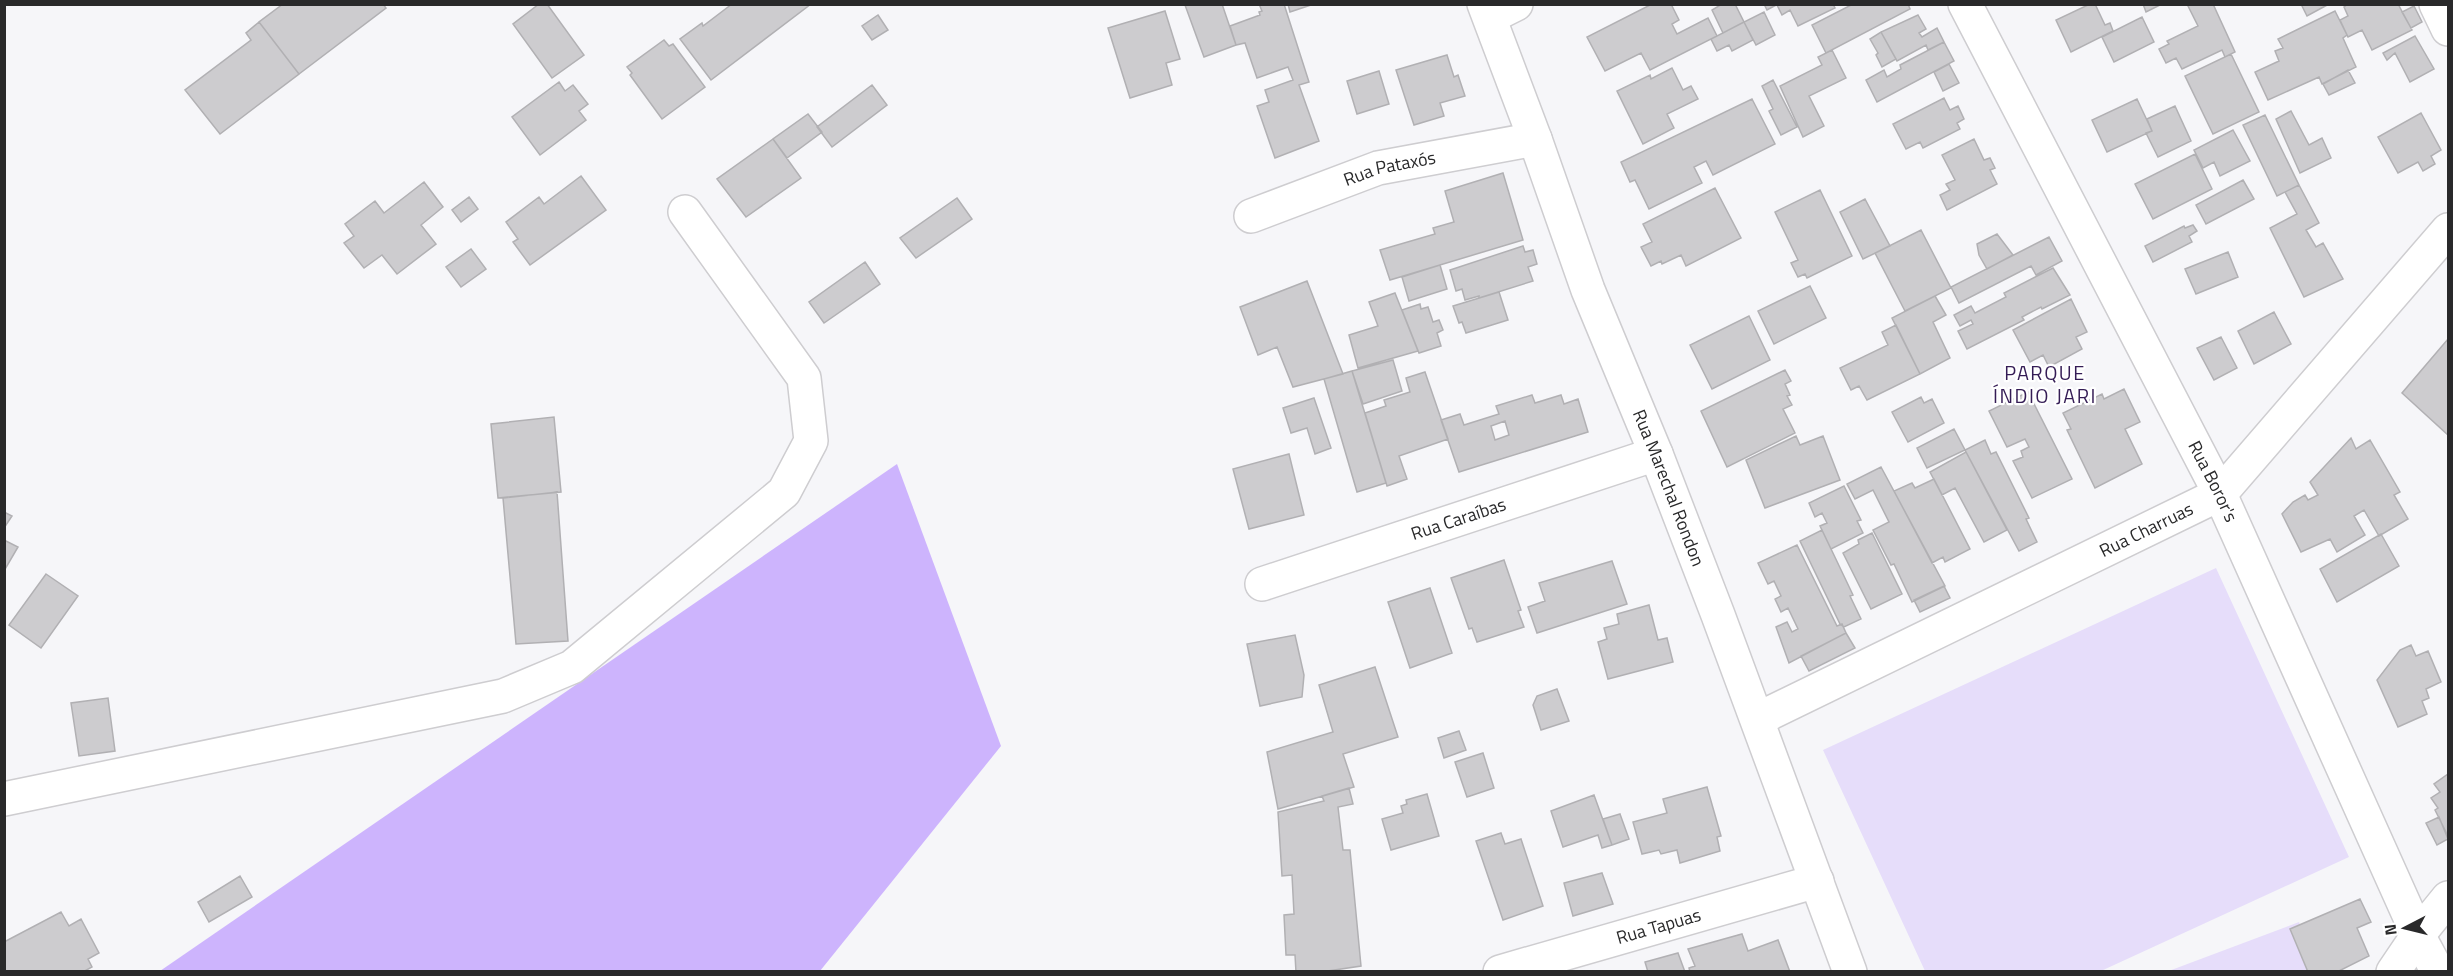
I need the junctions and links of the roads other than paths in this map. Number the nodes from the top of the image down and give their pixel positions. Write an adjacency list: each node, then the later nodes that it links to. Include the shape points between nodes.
1 (1965, 4): 10 (street, Rua Boror's)
2 (2436, 4): 4 (street)
3 (1497, 9): 5 (street, Rua Marechal Rondon)
4 (2448, 29)
5 (1535, 139): 7 (street, Rua Pataxós, via 1378,168); 9 (street, Rua Marechal Rondon, via 1588,290)
6 (685, 212): 13 (street, via 804,378 811,441 784,492 572,667 504,696)
7 (1251, 216)
8 (2448, 230): 10 (street, Rua Charruas)
9 (1656, 454): 11 (street, Rua Caraíbas); 12 (street, Rua Marechal Rondon)
10 (2220, 494): 12 (street, Rua Charruas); 16 (street, Rua Boror's)
11 (1262, 585)
12 (1758, 719): 14 (street, Rua Marechal Rondon)
13 (4, 799)
14 (1817, 881): 17 (street, Rua Tapuas); 18 (street, Rua Marechal Rondon)
15 (2448, 898): 16 (street)
16 (2418, 935): 19 (street); 20 (street, Rua Boror's)
17 (1500, 972)
18 (1850, 972)
19 (2393, 972)
20 (2438, 972)

